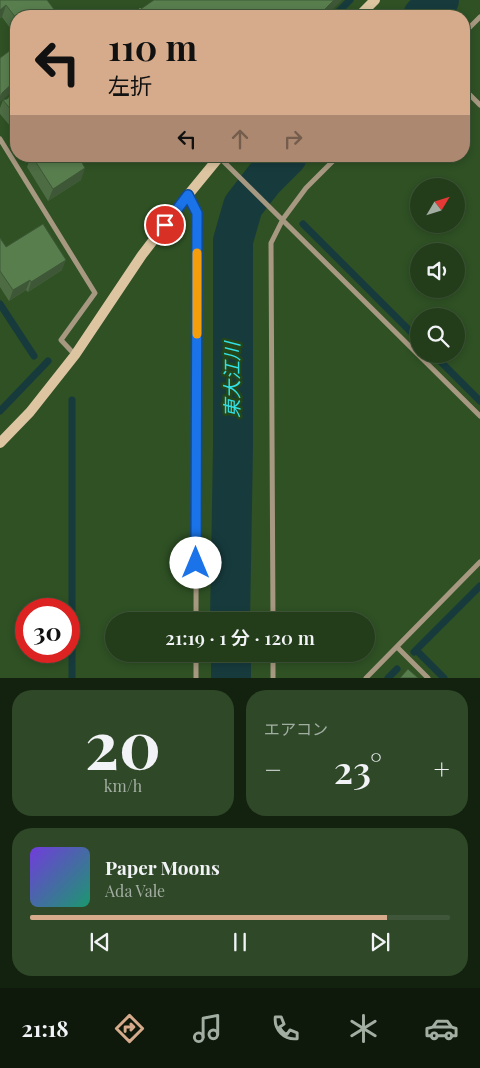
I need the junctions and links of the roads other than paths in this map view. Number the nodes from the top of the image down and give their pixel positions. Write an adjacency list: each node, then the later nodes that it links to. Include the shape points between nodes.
1 (376, 0): 4 (street)
2 (144, 8): 3 (street)
3 (141, 10)
4 (365, 10)
5 (480, 17): 6 (street)
6 (470, 27)
7 (470, 95): 8 (street)
8 (480, 105)
9 (0, 139): 10 (street)
10 (10, 155)
11 (14, 162): 17 (street, via 95,293 61,340)
12 (216, 162): 15 (street)
13 (224, 162): 16 (street)
14 (332, 162): 16 (street, via 306,188)
15 (188, 195): 17 (street, via 142,255); 21 (street, via 197,213)
16 (283, 219): 18 (street); 22 (street, via 271,243)
17 (75, 355): 19 (street, via 30,412)
18 (480, 416)
19 (0, 443)
20 (480, 562): 23 (street)
21 (196, 612)
22 (273, 612)
23 (397, 647): 28 (street); 29 (street)
24 (196, 662): 26 (street)
25 (273, 662): 27 (street)
26 (196, 678)
27 (273, 678)
28 (366, 678)
29 (428, 678)

